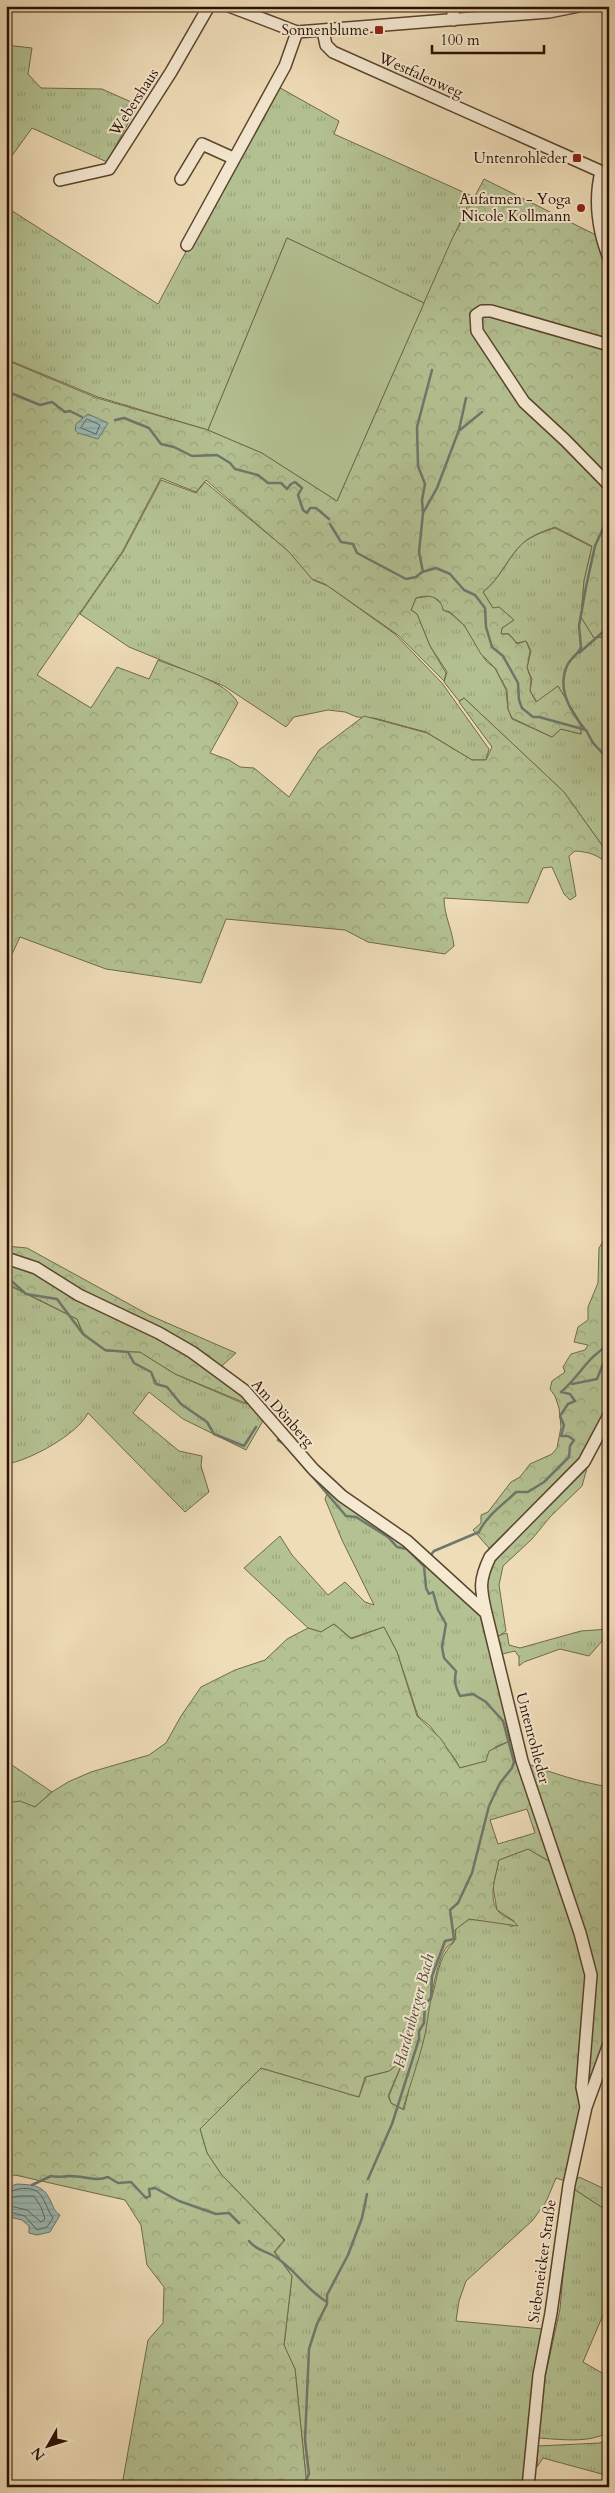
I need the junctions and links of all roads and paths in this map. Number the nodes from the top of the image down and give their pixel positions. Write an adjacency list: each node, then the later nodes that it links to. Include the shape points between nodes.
1 (209, 6): 11 (street, Webershaus, via 109,169)
2 (229, 6): 7 (street)
3 (452, 6): 5 (street)
4 (579, 6): 5 (street, via 548,12)
5 (454, 20): 6 (street)
6 (323, 31): 7 (street); 9 (street, Westfalenweg, via 326,45 333,52)
7 (297, 32): 8 (street, via 285,66)
8 (233, 158): 10 (street, via 202,144); 12 (street)
9 (605, 173): 13 (street, via 599,181 599,223)
10 (180, 179)
11 (60, 180)
12 (187, 244)
13 (609, 258)
14 (609, 345): 15 (street, via 491,311 476,315 477,331 524,402)
15 (609, 486)
16 (6, 1258): 18 (street, Am Dönberg, via 36,1268 79,1295 159,1333 192,1352 245,1391 314,1470 342,1496 407,1541)
17 (609, 1415): 18 (street, Untenrohleder, via 584,1462 490,1557 482,1575)
18 (486, 1613): 20 (street, Untenrohleder, via 522,1761 591,1975 582,2087)
19 (609, 2044): 20 (street, Siebeneicker Straße)
20 (586, 2107): 21 (street, Siebeneicker Straße, via 560,2237 551,2313 539,2375)
21 (528, 2487)

